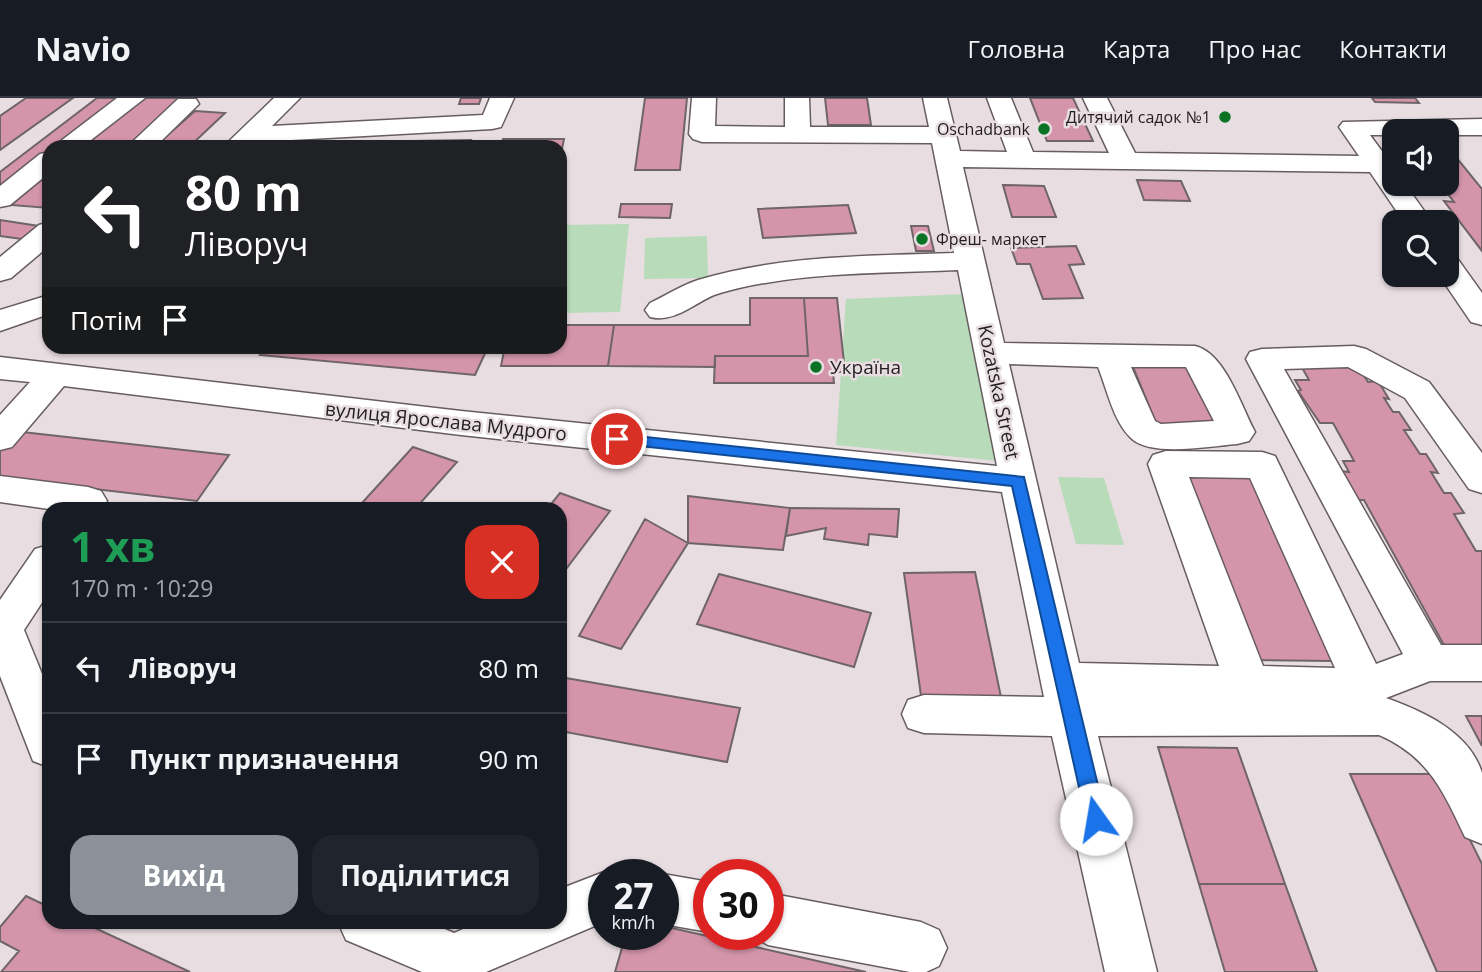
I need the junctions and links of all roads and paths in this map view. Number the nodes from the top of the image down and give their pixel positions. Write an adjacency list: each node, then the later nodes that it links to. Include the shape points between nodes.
1 (133, 98): 12 (street)
2 (288, 98): 14 (street)
3 (502, 98): 15 (street, via 492,122)
4 (704, 98): 11 (street, via 702,134)
5 (797, 98): 11 (street)
6 (935, 98): 16 (street, Kozatska Street)
7 (999, 98): 17 (street)
8 (1095, 98): 18 (street)
9 (187, 104): 13 (street)
10 (1482, 127): 19 (street, via 1352,127)
11 (798, 134): 16 (street)
12 (76, 140)
13 (148, 140)
14 (243, 140)
15 (255, 140)
16 (946, 147): 17 (street); 23 (street, Kozatska Street)
17 (1023, 159): 18 (street)
18 (1126, 161): 19 (street)
19 (1378, 164): 21 (street)
20 (42, 177): 22 (street)
21 (1410, 210)
22 (27, 213): 24 (street)
23 (971, 261): 27 (street, via 838,266 758,275 706,287); 30 (street, Kozatska Street)
24 (0, 272)
25 (1459, 281): 28 (street)
26 (42, 306): 29 (street)
27 (661, 310)
28 (1482, 315)
29 (0, 321)
30 (991, 354): 31 (street); 36 (street, Kozatska Street)
31 (1110, 357)
32 (0, 368): 33 (street, вулиця Ярослава Мудрого)
33 (55, 375): 34 (street); 36 (street, вулиця Ярослава Мудрого, via 461,424)
34 (0, 438)
35 (1482, 480): 41 (street, via 1418,390 1354,356 1262,359)
36 (1018, 481): 45 (street, Kozatska Street)
37 (0, 489): 38 (street)
38 (87, 502)
39 (42, 569): 40 (street)
40 (1, 625): 47 (street)
41 (1429, 663): 42 (street); 44 (street)
42 (1482, 663)
43 (1248, 685): 44 (street); 44 (street, via 1166,464 1262,465); 45 (street)
44 (1365, 687)
45 (1067, 699): 46 (street); 48 (street, via 1382,716 1435,742 1450,760); 55 (street, Kozatska Street)
46 (924, 714)
47 (42, 729)
48 (1482, 821)
49 (588, 904): 50 (street)
50 (567, 912)
51 (784, 922): 54 (street)
52 (381, 929): 53 (street, via 454,959)
53 (525, 929)
54 (921, 948)
55 (1131, 972)

